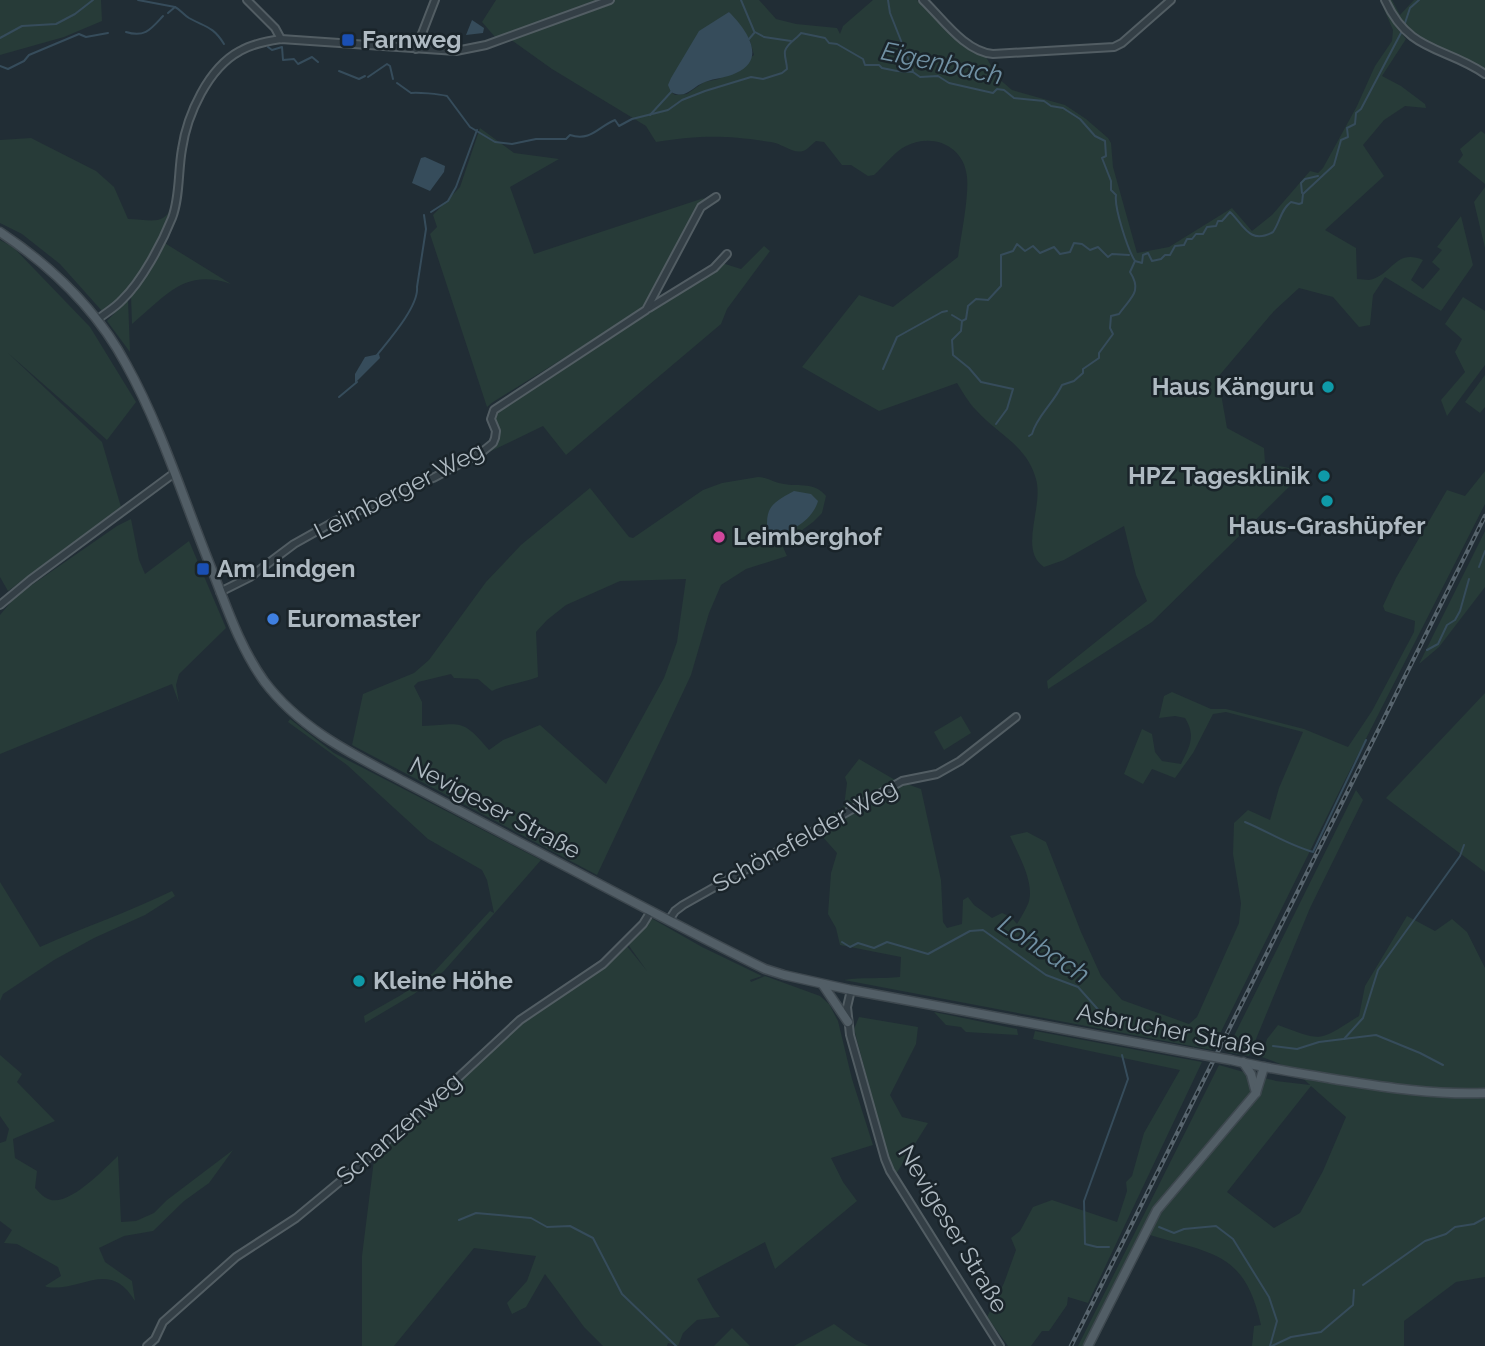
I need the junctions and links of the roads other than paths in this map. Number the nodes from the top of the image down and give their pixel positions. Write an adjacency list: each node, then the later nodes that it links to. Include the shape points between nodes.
1 (247, 0): 7 (street)
2 (435, 0): 8 (street)
3 (610, 0): 8 (street, via 471,49)
4 (923, 0): 5 (street, via 968,44 993,54 1114,47)
5 (1171, 0)
6 (1385, 0): 9 (street, via 1407,33)
7 (281, 39): 8 (street); 14 (street, via 240,51 218,69 188,124 171,221 134,286)
8 (416, 49)
9 (1485, 74)
10 (716, 197): 13 (street, Leimberger Weg, via 701,207)
11 (0, 232): 14 (main road, Nevigeser Straße, via 50,270)
12 (727, 254): 13 (street, via 714,268)
13 (646, 310): 16 (street, Leimberger Weg, via 494,410 495,438 482,452 335,521)
14 (97, 320): 15 (main road, Nevigeser Straße, via 125,362)
15 (173, 474): 16 (main road, Nevigeser Straße); 17 (street)
16 (220, 592): 19 (main road, Nevigeser Straße, via 247,654 265,682 314,731)
17 (0, 605)
18 (1016, 717): 20 (street, Schönefelder Weg, via 960,761 937,774 902,781 683,905)
19 (652, 911): 20 (main road, Nevigeser Straße); 28 (street, Schanzenweg, via 603,964 520,1020 372,1155 296,1218 236,1257 163,1322)
20 (669, 920): 21 (main road, Nevigeser Straße, via 765,969)
21 (823, 985): 22 (main road, Nevigeser Straße); 23 (main road)
22 (851, 990): 23 (street, Nevigeser Straße); 24 (main road, Asbrucher Straße, bridge)
23 (848, 1022): 29 (street, Nevigeser Straße, via 890,1171)
24 (1242, 1062): 25 (main road, Asbrucher Straße); 26 (main road)
25 (1264, 1068): 26 (main road); 27 (main road, Asbrucher Straße, via 1385,1088)
26 (1256, 1093): 30 (main road, via 1157,1210)
27 (1485, 1093)
28 (147, 1346)
29 (1000, 1346)
30 (1088, 1346)

